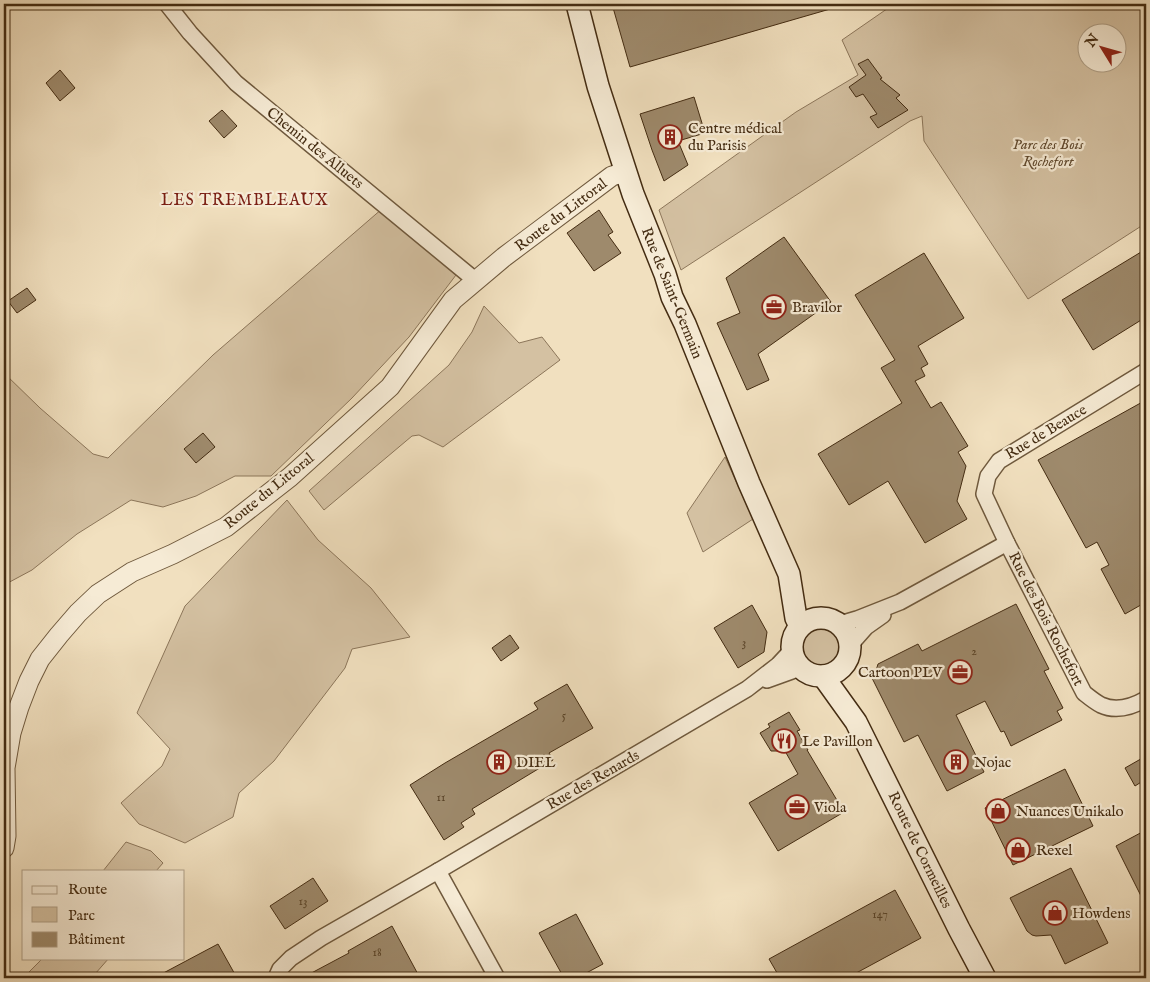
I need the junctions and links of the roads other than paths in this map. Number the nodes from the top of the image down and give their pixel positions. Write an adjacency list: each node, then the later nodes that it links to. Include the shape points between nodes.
1 (167, 4): 4 (street, Chemin des Alluets, via 236,83)
2 (578, 4): 3 (main road, Rue de Saint-Germain, via 598,86)
3 (625, 172): 4 (street, Route du Littoral, via 612,176); 7 (main road, Rue de Saint-Germain, via 672,297)
4 (475, 280): 18 (street, Route du Littoral, via 453,300 390,387 290,477 226,527 132,572 98,594 59,635 40,659 29,681 11,733 5,768)
5 (1146, 371): 6 (street, Rue de Beauce, via 999,461 988,476 984,494)
6 (1007, 544): 8 (street, Rue des Bois Rochefort); 16 (street, Rue des Bois Rochefort, via 1084,693 1101,705 1121,709)
7 (789, 574): 9 (main road, Rue de Saint-Germain); 11 (main road, Rue de Saint-Germain)
8 (900, 602): 10 (street, Rue des Bois Rochefort); 12 (street)
9 (819, 617): 10 (main road, via 833,619); 11 (main road)
10 (840, 624): 12 (main road)
11 (800, 626): 13 (main road, via 792,641)
12 (851, 644): 14 (main road)
13 (796, 658): 15 (main road, via 806,672); 19 (street, Rue des Renards, via 778,665 747,689)
14 (843, 667): 15 (main road, via 834,674); 17 (main road, Route de Cormeilles)
15 (823, 676): 17 (main road, Route de Cormeilles)
16 (1146, 699)
17 (856, 722): 22 (main road, Route de Cormeilles)
18 (4, 848)
19 (438, 871): 20 (street, Rue des Renards, via 290,958); 21 (street)
20 (276, 978)
21 (497, 978)
22 (985, 978)

